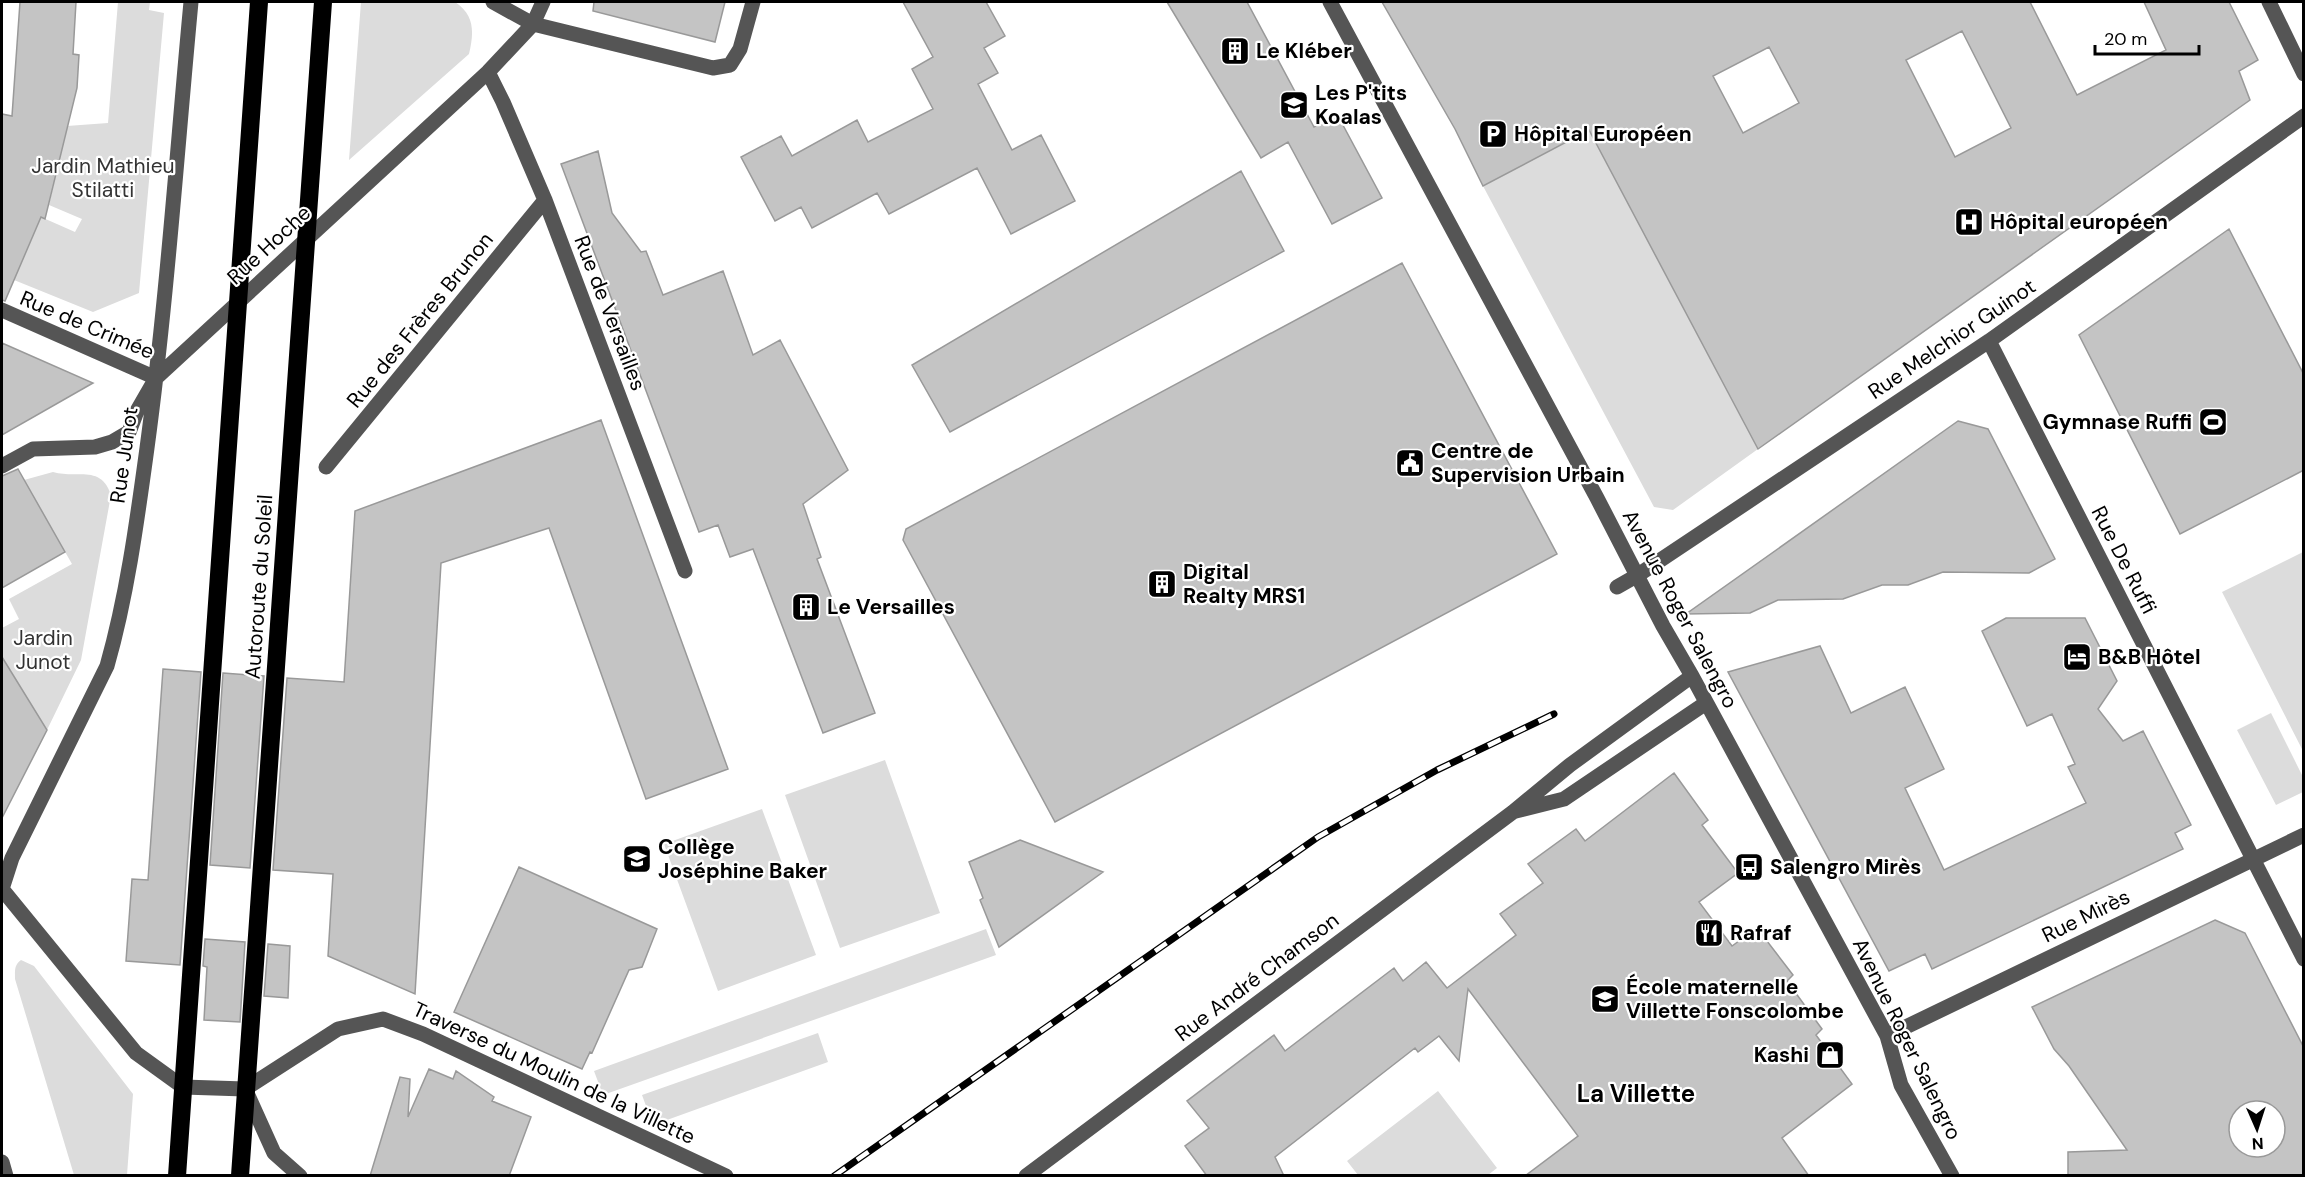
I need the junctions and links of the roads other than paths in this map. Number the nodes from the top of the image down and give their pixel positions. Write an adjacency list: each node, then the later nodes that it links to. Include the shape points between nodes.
1 (191, 2): 16 (street, Rue Junot)
2 (259, 2): 33 (highway, Autoroute du Soleil)
3 (323, 2): 34 (highway, Autoroute du Soleil)
4 (493, 2): 9 (street)
5 (543, 2): 9 (street, Rue Hoche)
6 (753, 2): 9 (street, via 740,49 730,65 713,68)
7 (1330, 2): 20 (street, Avenue Roger Salengro)
8 (2269, 2): 11 (street)
9 (533, 24): 10 (street, Rue Hoche)
10 (488, 72): 13 (street, Rue de Versailles); 16 (street, Rue Hoche)
11 (2304, 74)
12 (2304, 116): 15 (street, Rue Melchior Guinot)
13 (545, 200): 18 (street, Rue des Frères Brunon); 19 (street, Rue de Versailles)
14 (2, 310): 16 (street, Rue de Crimée)
15 (1989, 341): 20 (street, Rue Melchior Guinot); 26 (street, Rue De Ruffi)
16 (156, 378): 17 (street, Rue Hoche, via 129,432 112,442 95,447 33,449); 27 (street, Rue Junot, via 116,635 106,666 12,858)
17 (2, 466)
18 (326, 467)
19 (685, 571)
20 (1638, 575): 21 (street, Rue Melchior Guinot); 22 (street, Avenue Roger Salengro)
21 (1617, 587)
22 (1692, 676): 23 (street, Avenue Roger Salengro); 24 (street, Rue André Chamson)
23 (1706, 703): 24 (street, Rue André Chamson, via 1564,799); 29 (street, Avenue Roger Salengro)
24 (1513, 812): 37 (street, Rue André Chamson)
25 (2304, 835): 26 (street, Rue Mirès)
26 (2252, 860): 28 (street, Rue De Ruffi); 29 (street, Rue Mirès)
27 (2, 889): 30 (street, via 136,1053 183,1087)
28 (2304, 958)
29 (1887, 1036): 38 (street, Avenue Roger Salengro, via 1901,1085)
30 (245, 1089): 35 (street, via 274,1153); 36 (street, Traverse du Moulin de la Villette, via 338,1029 383,1019 423,1034)
31 (2, 1162): 32 (street)
32 (6, 1176)
33 (177, 1176)
34 (240, 1176)
35 (300, 1176)
36 (726, 1176)
37 (1026, 1176)
38 (1952, 1176)

